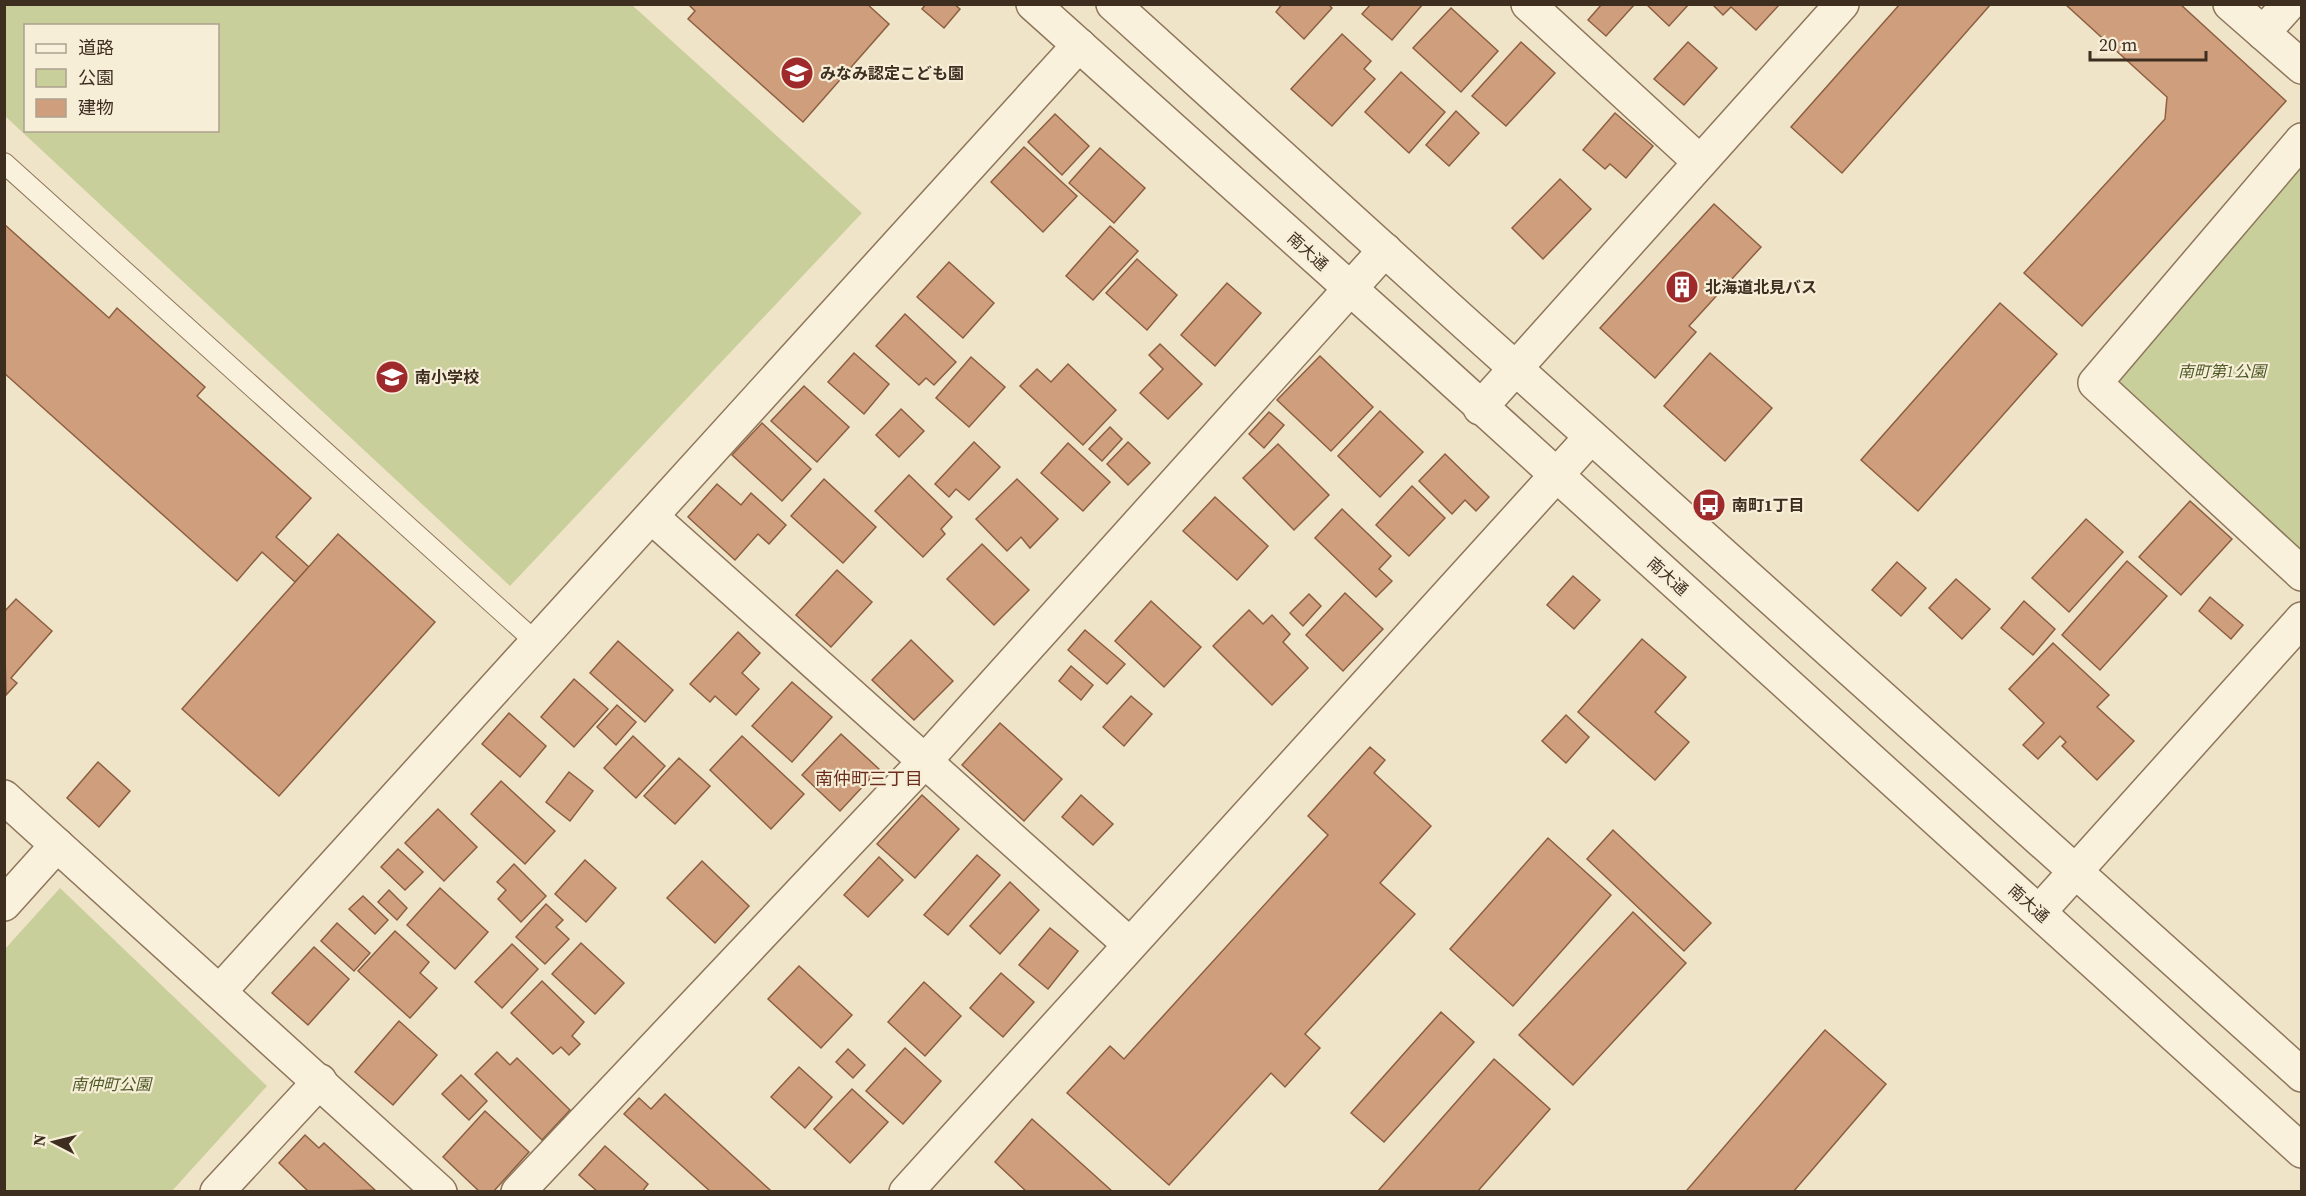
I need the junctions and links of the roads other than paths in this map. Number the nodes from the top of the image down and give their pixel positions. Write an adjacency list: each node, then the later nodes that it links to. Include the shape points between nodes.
1 (1033, 4): 8 (street, 南大通)
2 (1113, 4): 13 (street)
3 (1528, 4): 11 (street)
4 (1842, 4): 11 (street)
5 (2230, 4): 7 (street)
6 (2289, 4): 7 (street)
7 (2263, 33): 9 (street)
8 (1078, 45): 14 (street, 南大通); 19 (street)
9 (2301, 67)
10 (2301, 140): 20 (street, via 2095,383)
11 (1700, 162): 15 (street)
12 (4, 163): 22 (lane)
13 (1385, 250): 14 (street); 15 (street)
14 (1351, 290): 16 (street, 南大通); 23 (street)
15 (1516, 369): 16 (street); 17 (street)
16 (1480, 408): 18 (street, 南大通)
17 (1591, 437): 18 (street); 26 (street)
18 (1556, 475): 28 (street, 南大通); 29 (street)
19 (652, 517): 22 (street); 23 (street)
20 (2301, 574)
21 (2301, 619): 26 (street)
22 (537, 643): 30 (street)
23 (924, 762): 29 (street); 36 (street)
24 (4, 797): 25 (street)
25 (57, 845): 27 (street); 30 (street)
26 (2074, 872): 28 (street); 31 (street)
27 (4, 904)
28 (2039, 912): 33 (street, 南大通)
29 (1129, 944): 37 (street)
30 (220, 990): 32 (street)
31 (2301, 1075)
32 (320, 1081): 34 (street); 35 (street)
33 (2301, 1151)
34 (218, 1191)
35 (440, 1191)
36 (518, 1191)
37 (906, 1191)

